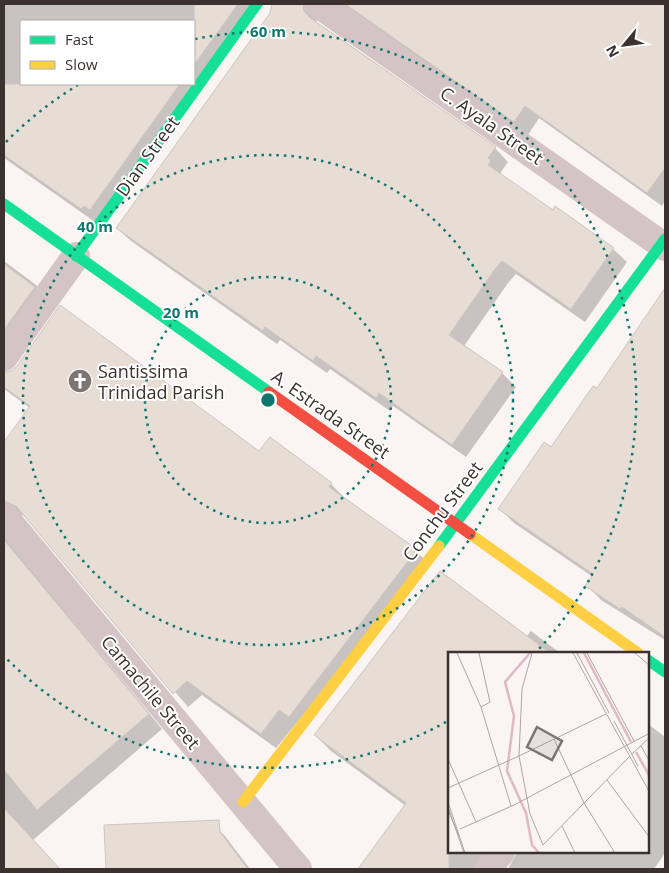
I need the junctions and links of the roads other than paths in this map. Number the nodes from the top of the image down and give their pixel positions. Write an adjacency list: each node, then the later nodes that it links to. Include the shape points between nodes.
1 (257, 4): 5 (street, Dian Street)
2 (318, 4): 4 (street, C. Ayala Street)
3 (4, 204): 5 (street, A. Estrada Street)
4 (664, 243): 8 (street, Conchu Street)
5 (76, 256): 6 (street, Dian Street); 8 (street, A. Estrada Street)
6 (4, 357)
7 (4, 516): 12 (street, Camachile Street)
8 (456, 524): 9 (street, A. Estrada Street); 12 (street, Conchu Street)
9 (637, 652)
10 (649, 661): 11 (street)
11 (665, 672)
12 (243, 802): 14 (street, Camachile Street)
13 (500, 853): 15 (street)
14 (298, 869)
15 (488, 869)

